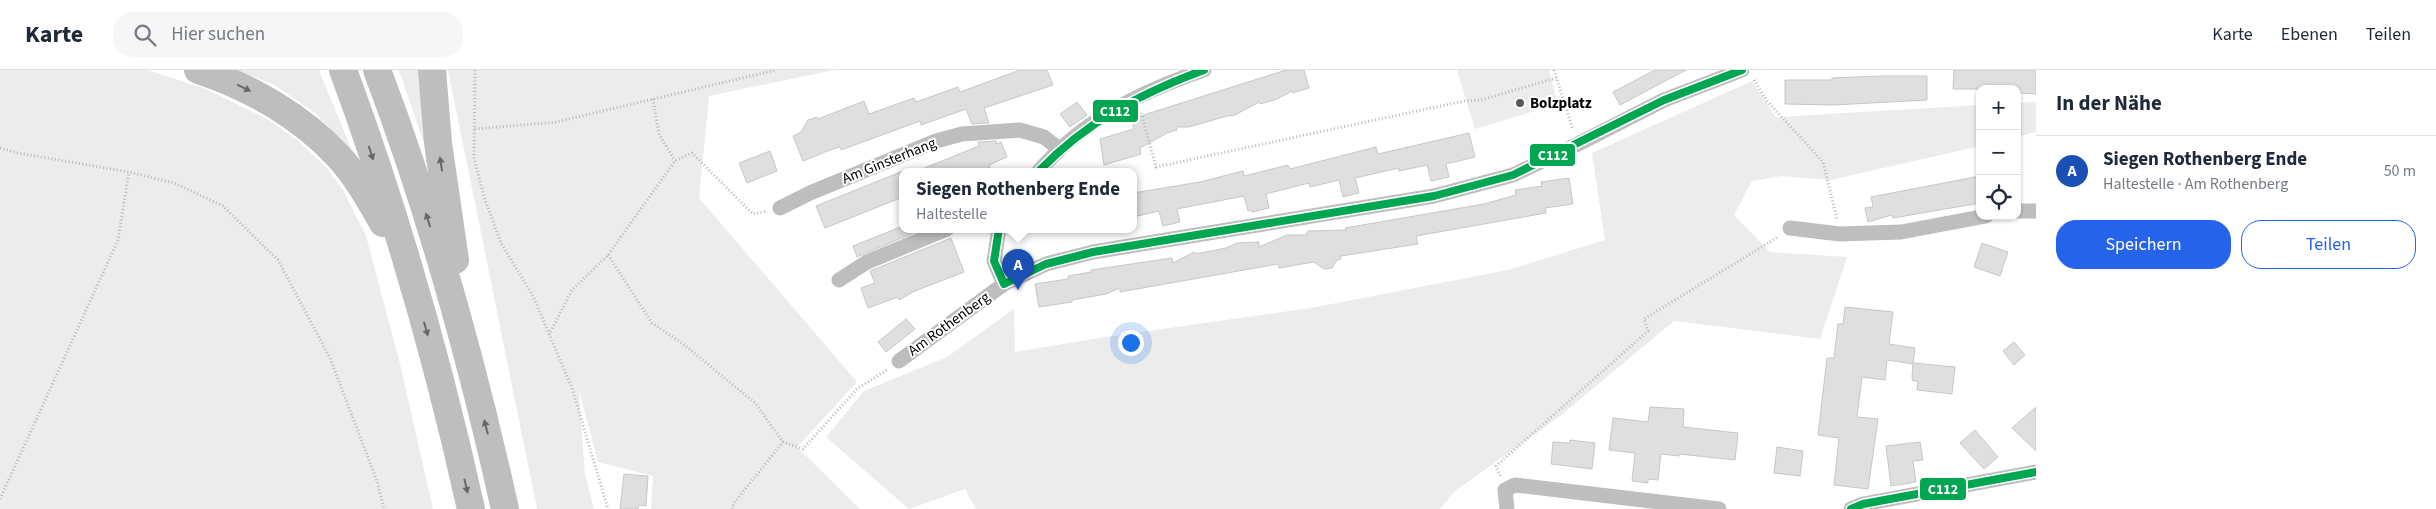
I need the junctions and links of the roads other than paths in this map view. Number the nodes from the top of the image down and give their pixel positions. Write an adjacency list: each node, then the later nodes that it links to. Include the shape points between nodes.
1 (198, 70): 17 (highway, one-way to 17, via 245,88 277,106 307,127 338,156 384,224)
2 (343, 70): 17 (highway, one-way to 17)
3 (377, 70): 19 (highway, one-way to 3, via 428,219)
4 (432, 70): 19 (highway, one-way to 4, via 438,144)
5 (1204, 70): 7 (street, via 1136,97 1082,129)
6 (1742, 70): 18 (street, Am Rothenberg, via 1664,100 1513,175 1434,196 1093,252 1046,264)
7 (1059, 149): 8 (street); 9 (street, Am Ginsterhang, via 1044,137 1020,130 962,134 927,145)
8 (1042, 168)
9 (780, 208)
10 (2021, 211): 11 (street)
11 (2036, 211)
12 (1976, 218): 13 (street, via 1901,232 1840,234)
13 (1790, 228)
14 (938, 233): 16 (street, via 867,262)
15 (998, 233): 18 (street, via 994,262)
16 (839, 280)
17 (412, 282): 23 (highway, one-way to 23)
18 (1004, 284): 20 (street, Am Rothenberg)
19 (467, 351): 24 (highway, one-way to 19)
20 (899, 361)
21 (2034, 472): 22 (street); 27 (street, via 1863,504)
22 (2036, 487)
23 (471, 509)
24 (505, 509)
25 (1507, 509): 26 (street, via 1505,490 1515,485)
26 (1719, 509)
27 (1851, 509)

